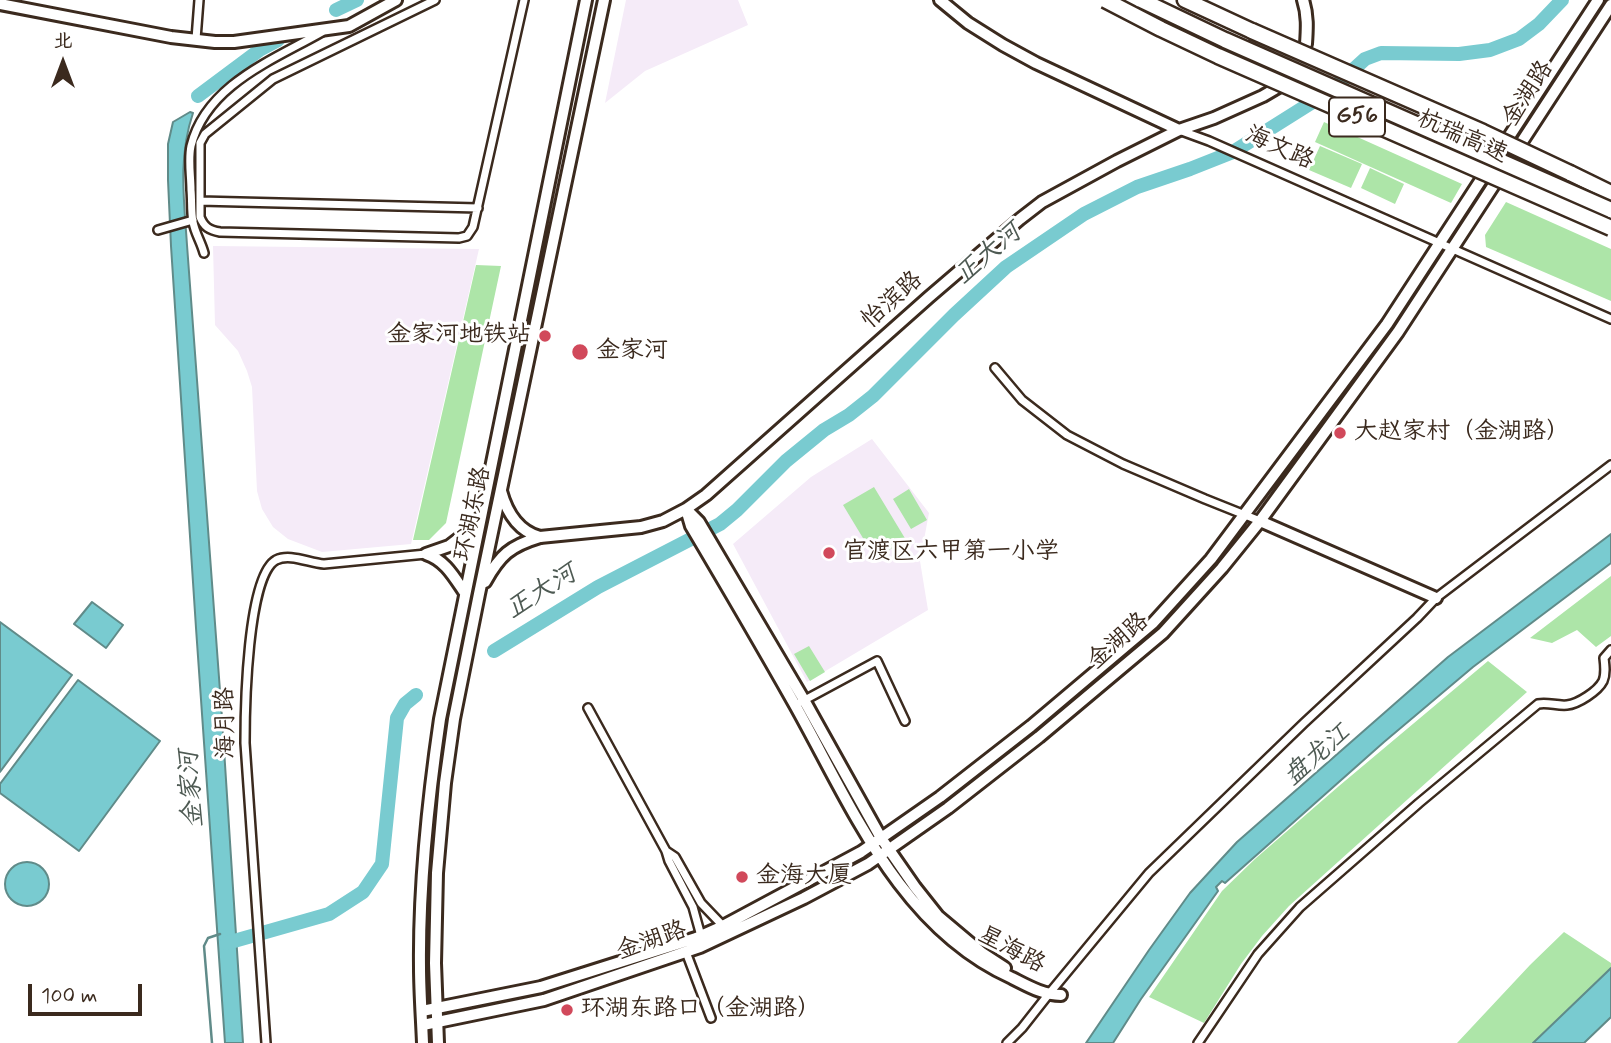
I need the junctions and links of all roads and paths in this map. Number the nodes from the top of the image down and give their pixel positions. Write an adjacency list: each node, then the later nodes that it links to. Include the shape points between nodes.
1 (199, 0): 17 (street)
2 (396, 0): 15 (main road)
3 (524, 0): 24 (street)
4 (586, 0): 39 (main road, 环湖东路)
5 (604, 0): 35 (main road, 环湖东路)
6 (940, 0): 21 (main road, 海文路, via 1003,46)
7 (1105, 0): 27 (highway, 杭瑞高速 / G56, bridge, via 1199,47)
8 (1141, 0): 25 (highway, 杭瑞高速 / G56, bridge)
9 (1185, 0): 22 (highway, bridge)
10 (1303, 0): 19 (main road)
11 (1598, 0): 29 (main road, 金湖路)
12 (432, 1): 18 (street)
13 (0, 4): 17 (main road)
14 (1611, 5): 30 (main road, 金湖路)
15 (349, 26): 16 (main road); 18 (street)
16 (326, 30): 17 (main road, via 234,42); 26 (street, via 237,81 207,111 190,149)
17 (196, 39)
18 (355, 39): 23 (street, via 273,79 205,135 200,144)
19 (1306, 44)
20 (1280, 86): 21 (main road, 怡滨路)
21 (1179, 131): 29 (street, 海文路); 36 (main road, 怡滨路, via 1053,196 1020,219)
22 (1611, 193)
23 (200, 201): 24 (street); 24 (street, via 200,217 211,231 459,239 471,232)
24 (478, 208)
25 (1611, 210)
26 (189, 221): 28 (street); 31 (street)
27 (1611, 228)
28 (158, 230)
29 (1441, 243): 30 (street, 海文路); 37 (main road, 金湖路)
30 (1453, 249): 32 (street, 海文路); 38 (main road, 金湖路)
31 (204, 253)
32 (1611, 319)
33 (995, 368): 37 (street, via 1022,400 1067,435 1122,464)
34 (1611, 465): 44 (street)
35 (501, 490): 40 (main road, via 513,519); 43 (main road, 环湖东路)
36 (686, 509): 40 (main road, 怡滨路, via 641,527); 46 (main road, 星海路)
37 (1246, 515): 38 (street); 49 (main road, 金湖路, via 1153,623 1031,726)
38 (1260, 521): 44 (main road); 51 (main road, 金湖路, via 1163,633 1040,737)
39 (479, 523): 41 (main road, via 449,546); 42 (main road, 环湖东路)
40 (540, 537): 43 (main road, 怡滨路, via 506,552)
41 (426, 554): 42 (main road, via 451,571); 61 (street, 海月路, via 324,564 283,558 268,566 248,648 245,707)
42 (465, 593): 57 (main road, 环湖东路, via 431,783 423,874)
43 (479, 594): 56 (main road, 环湖东路, via 445,783 437,873)
44 (1436, 598): 55 (street, via 1162,860)
45 (1611, 650): 65 (street, via 1604,658 1602,682 1590,695 1568,705 1538,704 1300,907 1258,954)
46 (800, 703): 48 (street, via 877,661); 49 (main road, 星海路)
47 (588, 708): 50 (street)
48 (905, 721)
49 (876, 841): 51 (main road, 星海路); 52 (main road, 金湖路)
50 (666, 851): 52 (street, via 675,857 701,903); 53 (street, via 693,907)
51 (885, 852): 54 (main road, 金湖路, via 804,898); 55 (main road, 星海路, via 903,890 953,943 989,966)
52 (723, 926): 53 (main road, 金湖路)
53 (701, 936): 56 (main road, 金湖路, via 541,987)
54 (686, 952): 58 (street); 59 (main road, 金湖路, via 544,1000)
55 (1050, 991): 64 (street)
56 (436, 1008): 57 (main road, 金湖路); 59 (main road, 环湖东路)
57 (422, 1011): 60 (main road, 环湖东路)
58 (711, 1018)
59 (437, 1022): 60 (main road, 金湖路); 63 (main road, 环湖东路)
60 (423, 1025): 62 (main road, 环湖东路)
61 (266, 1043)
62 (423, 1043)
63 (438, 1043)
64 (1007, 1043)
65 (1198, 1043)

